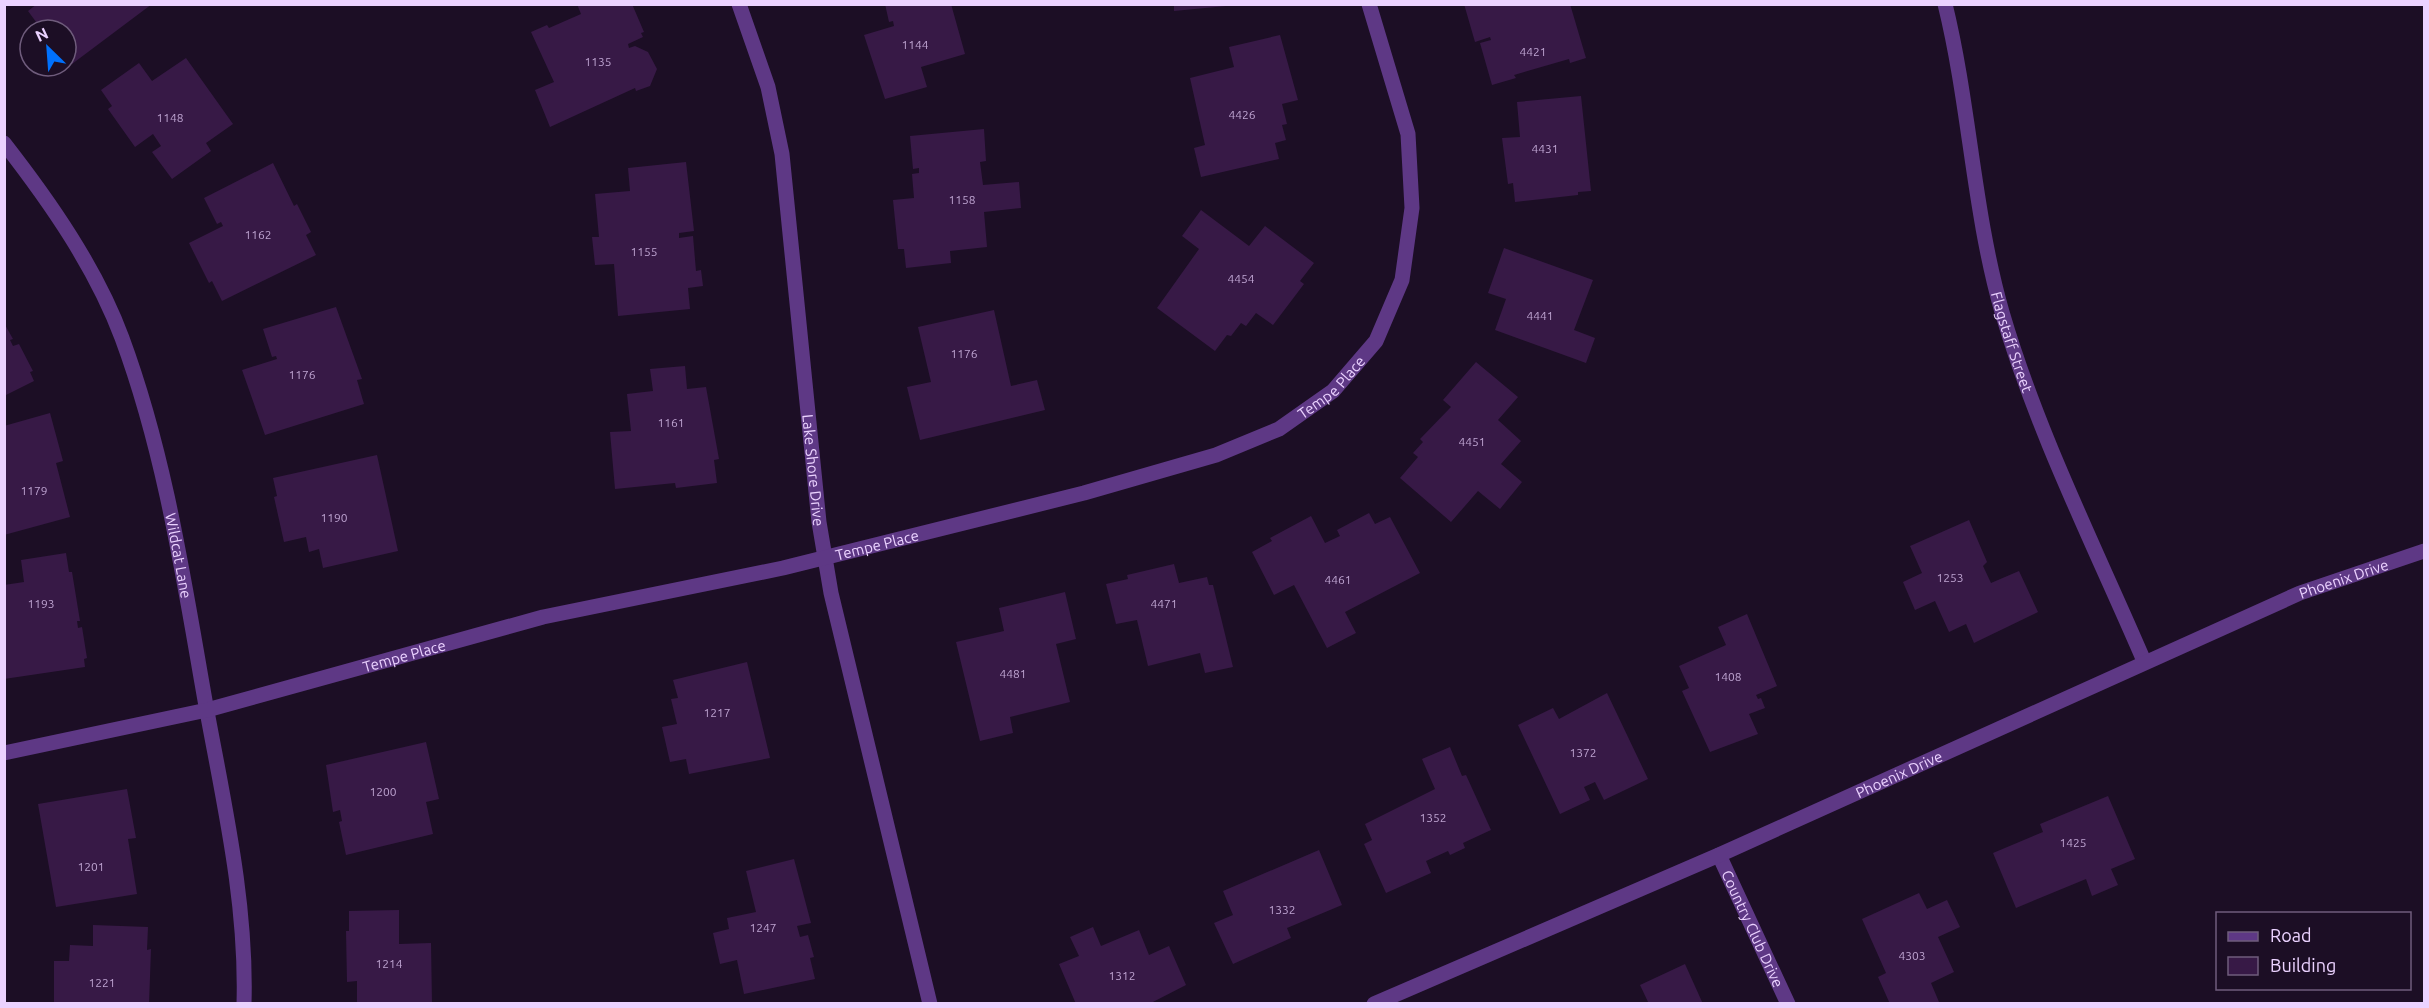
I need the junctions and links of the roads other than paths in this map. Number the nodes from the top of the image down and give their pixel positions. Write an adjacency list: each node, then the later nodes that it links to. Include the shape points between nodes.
1 (739, 4): 6 (street, Lake Shore Drive, via 768,87 782,154)
2 (1369, 4): 6 (street, Tempe Place, via 1408,134 1412,208 1402,280 1376,341 1333,391 1279,429 1216,455 1084,493)
3 (1945, 4): 7 (street, Flagstaff Street, via 1955,46 1974,184 2002,312 2037,411)
4 (4, 143): 8 (street, Wildcat Lane, via 56,214 121,336 160,458)
5 (2424, 551): 7 (street, Phoenix Drive, via 2300,593)
6 (825, 557): 8 (street, Tempe Place, via 543,617); 12 (street, Lake Shore Drive)
7 (2144, 661): 10 (street, Phoenix Drive)
8 (207, 710): 9 (street, Tempe Place); 11 (street, Wildcat Lane, via 231,834 245,966)
9 (4, 753)
10 (1719, 855): 13 (street, Phoenix Drive); 14 (street, Country Club Drive)
11 (244, 1004)
12 (930, 1004)
13 (1374, 1004)
14 (1788, 1004)

